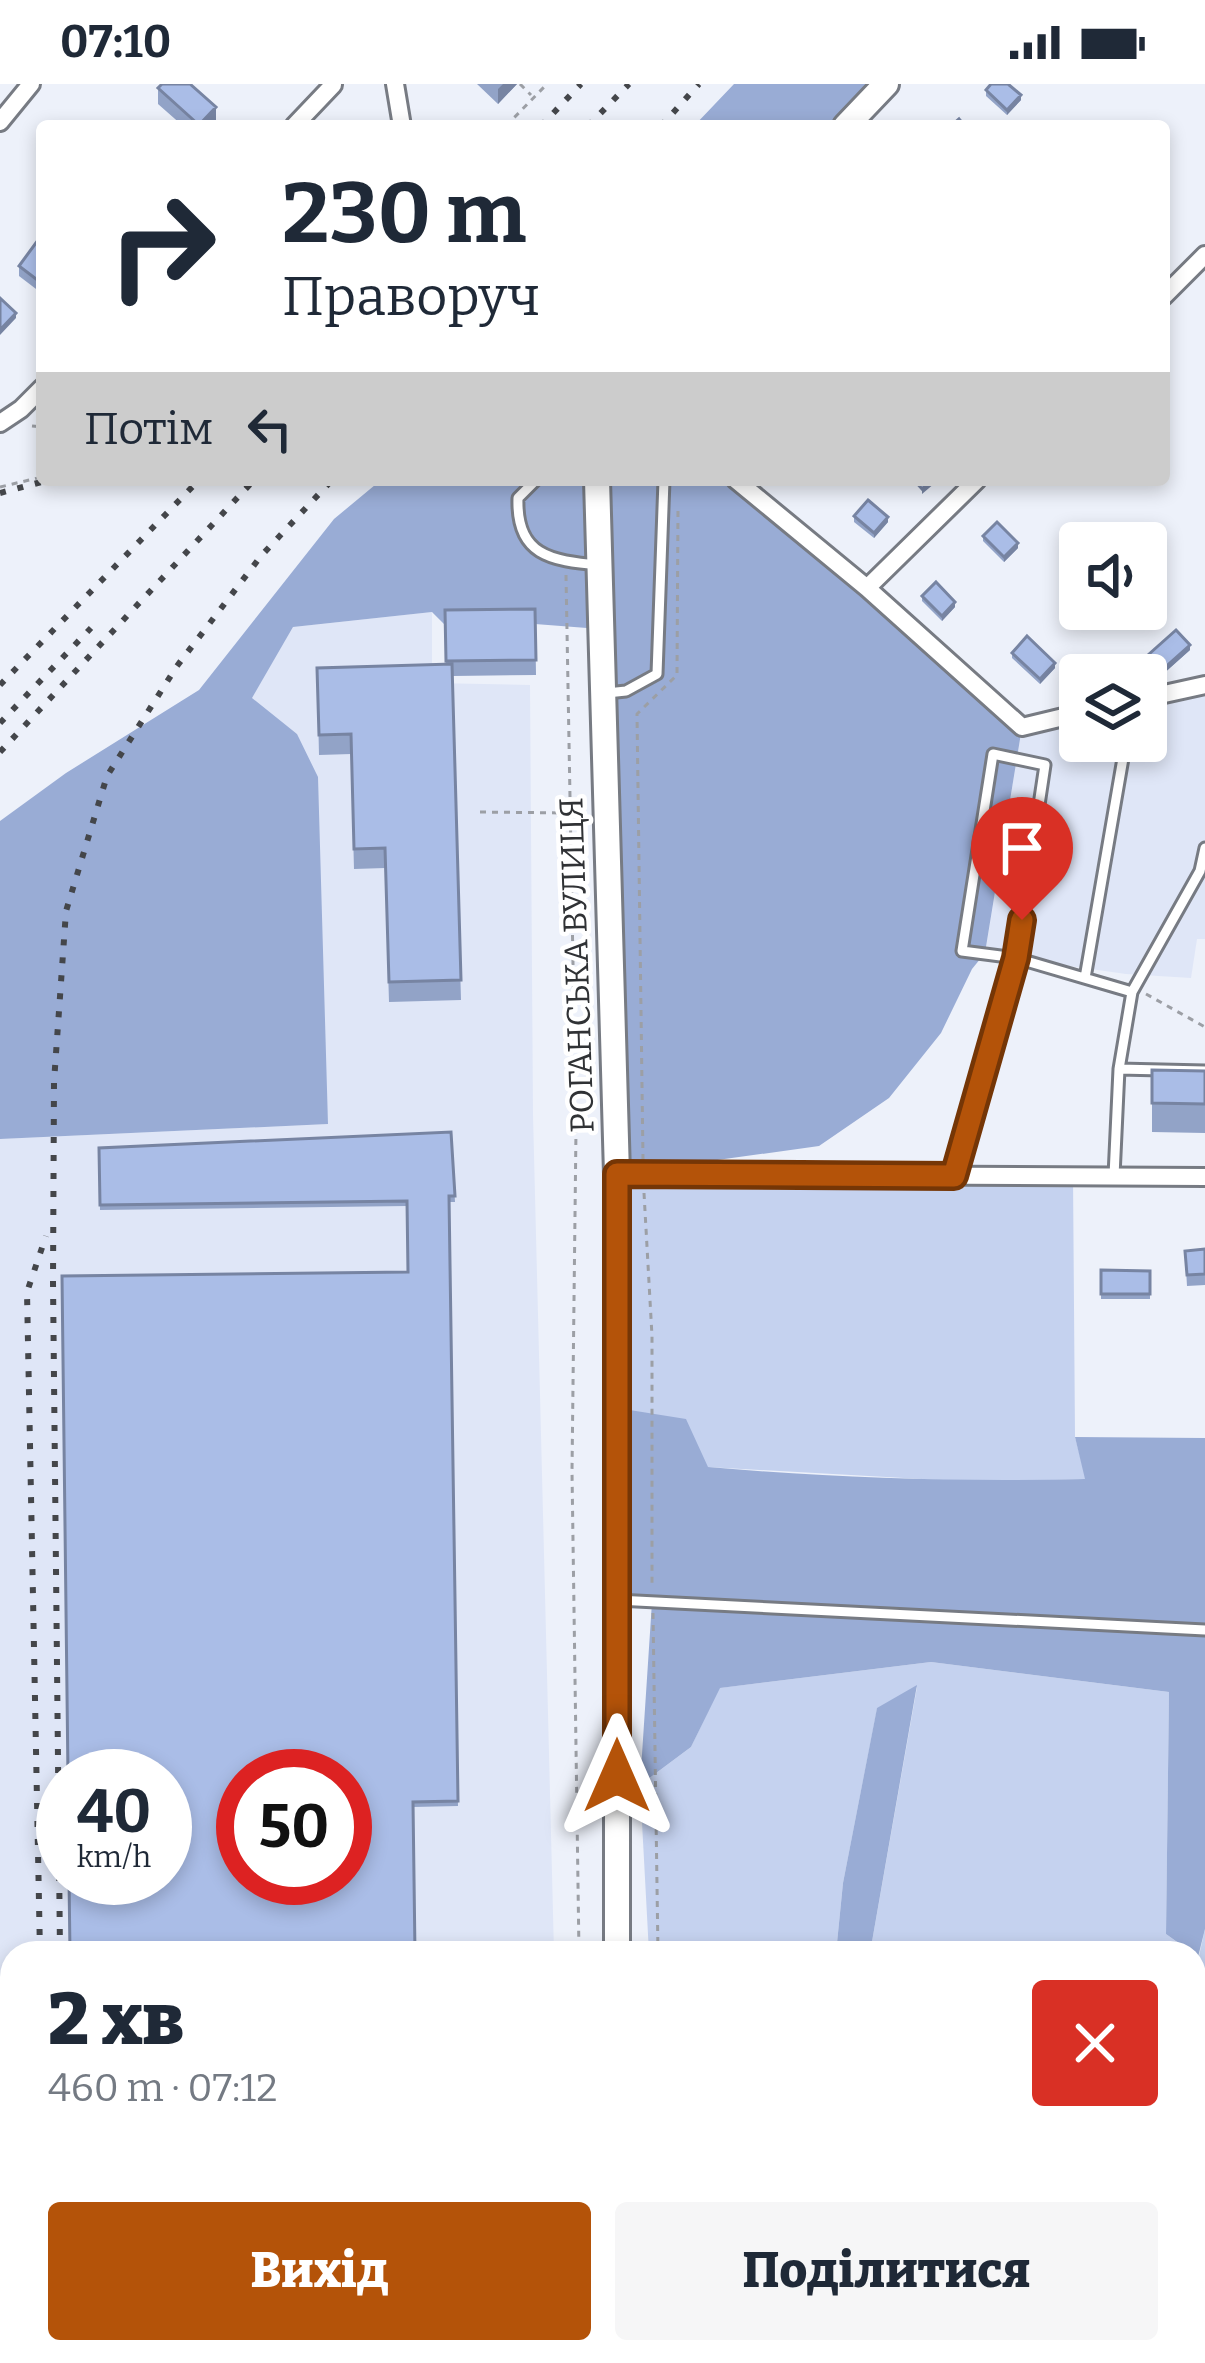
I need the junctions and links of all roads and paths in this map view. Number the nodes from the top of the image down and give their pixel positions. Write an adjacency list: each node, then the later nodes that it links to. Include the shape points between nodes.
1 (31, 84): 12 (street)
2 (395, 84): 9 (street)
3 (520, 84): 7 (path)
4 (547, 84): 7 (path)
5 (886, 84): 11 (main road)
6 (333, 85): 8 (street)
7 (534, 98): 10 (path)
8 (300, 120)
9 (402, 120)
10 (512, 120)
11 (852, 120)
12 (0, 122)
13 (1205, 255): 14 (street)
14 (1170, 290)
15 (36, 394): 16 (street)
16 (0, 423)
17 (36, 478): 23 (path)
18 (530, 486): 25 (lane, via 518,498 517,526 534,548)
19 (597, 486): 26 (main road, РОГАНСЬКА ВУЛИЦЯ)
20 (664, 486): 30 (lane, via 657,674)
21 (743, 486): 27 (street)
22 (970, 486): 27 (street)
23 (0, 487)
24 (678, 502): 42 (path, via 677,675 637,714)
25 (566, 562): 26 (lane); 34 (path)
26 (600, 565): 30 (main road, РОГАНСЬКА ВУЛИЦЯ)
27 (867, 588): 31 (street, via 1022,727)
28 (1205, 685): 29 (street)
29 (1167, 693)
30 (602, 694): 42 (main road, РОГАНСЬКА ВУЛИЦЯ)
31 (1059, 718)
32 (1122, 762): 37 (lane)
33 (480, 812): 34 (path)
34 (571, 813): 49 (path)
35 (1205, 848): 38 (lane)
36 (1016, 958): 36 (lane, via 1045,766 993,754 962,951); 37 (lane); 43 (lane)
37 (1085, 978): 38 (lane)
38 (1133, 990): 39 (path); 40 (lane)
39 (1205, 1027)
40 (1119, 1069): 41 (lane); 44 (lane)
41 (1205, 1071)
42 (630, 1174): 43 (street); 46 (main road, РОГАНСЬКА ВУЛИЦЯ); 47 (path, via 652,1336)
43 (954, 1176): 44 (street)
44 (1114, 1176): 45 (street)
45 (1205, 1177)
46 (617, 1600): 47 (lane); 50 (main road, РОГАНСЬКА ВУЛИЦЯ)
47 (652, 1601): 48 (lane); 51 (path)
48 (1205, 1630)
49 (579, 1941)
50 (616, 1941)
51 (658, 1941)

